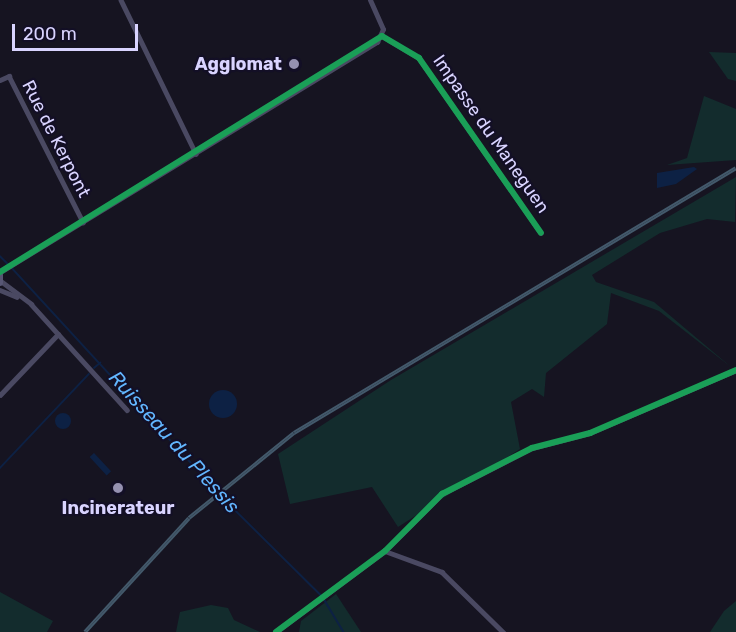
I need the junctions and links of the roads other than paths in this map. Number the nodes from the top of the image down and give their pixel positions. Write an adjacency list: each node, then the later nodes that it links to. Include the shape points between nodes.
1 (121, 0): 5 (street)
2 (370, 0): 3 (street)
3 (382, 36): 5 (street); 7 (street, Impasse du Maneguen, via 419,58)
4 (0, 80): 6 (street, Rue de Kerpont, via 9,76)
5 (196, 154): 6 (street)
6 (84, 224): 8 (street)
7 (541, 233)
8 (1, 278): 10 (street)
9 (0, 290): 10 (street)
10 (22, 298): 11 (street)
11 (58, 334): 13 (street); 14 (street)
12 (736, 370): 15 (street, via 590,433 532,448 442,494)
13 (0, 395)
14 (127, 410)
15 (385, 551): 16 (street); 17 (street, via 442,572)
16 (276, 632)
17 (503, 632)

